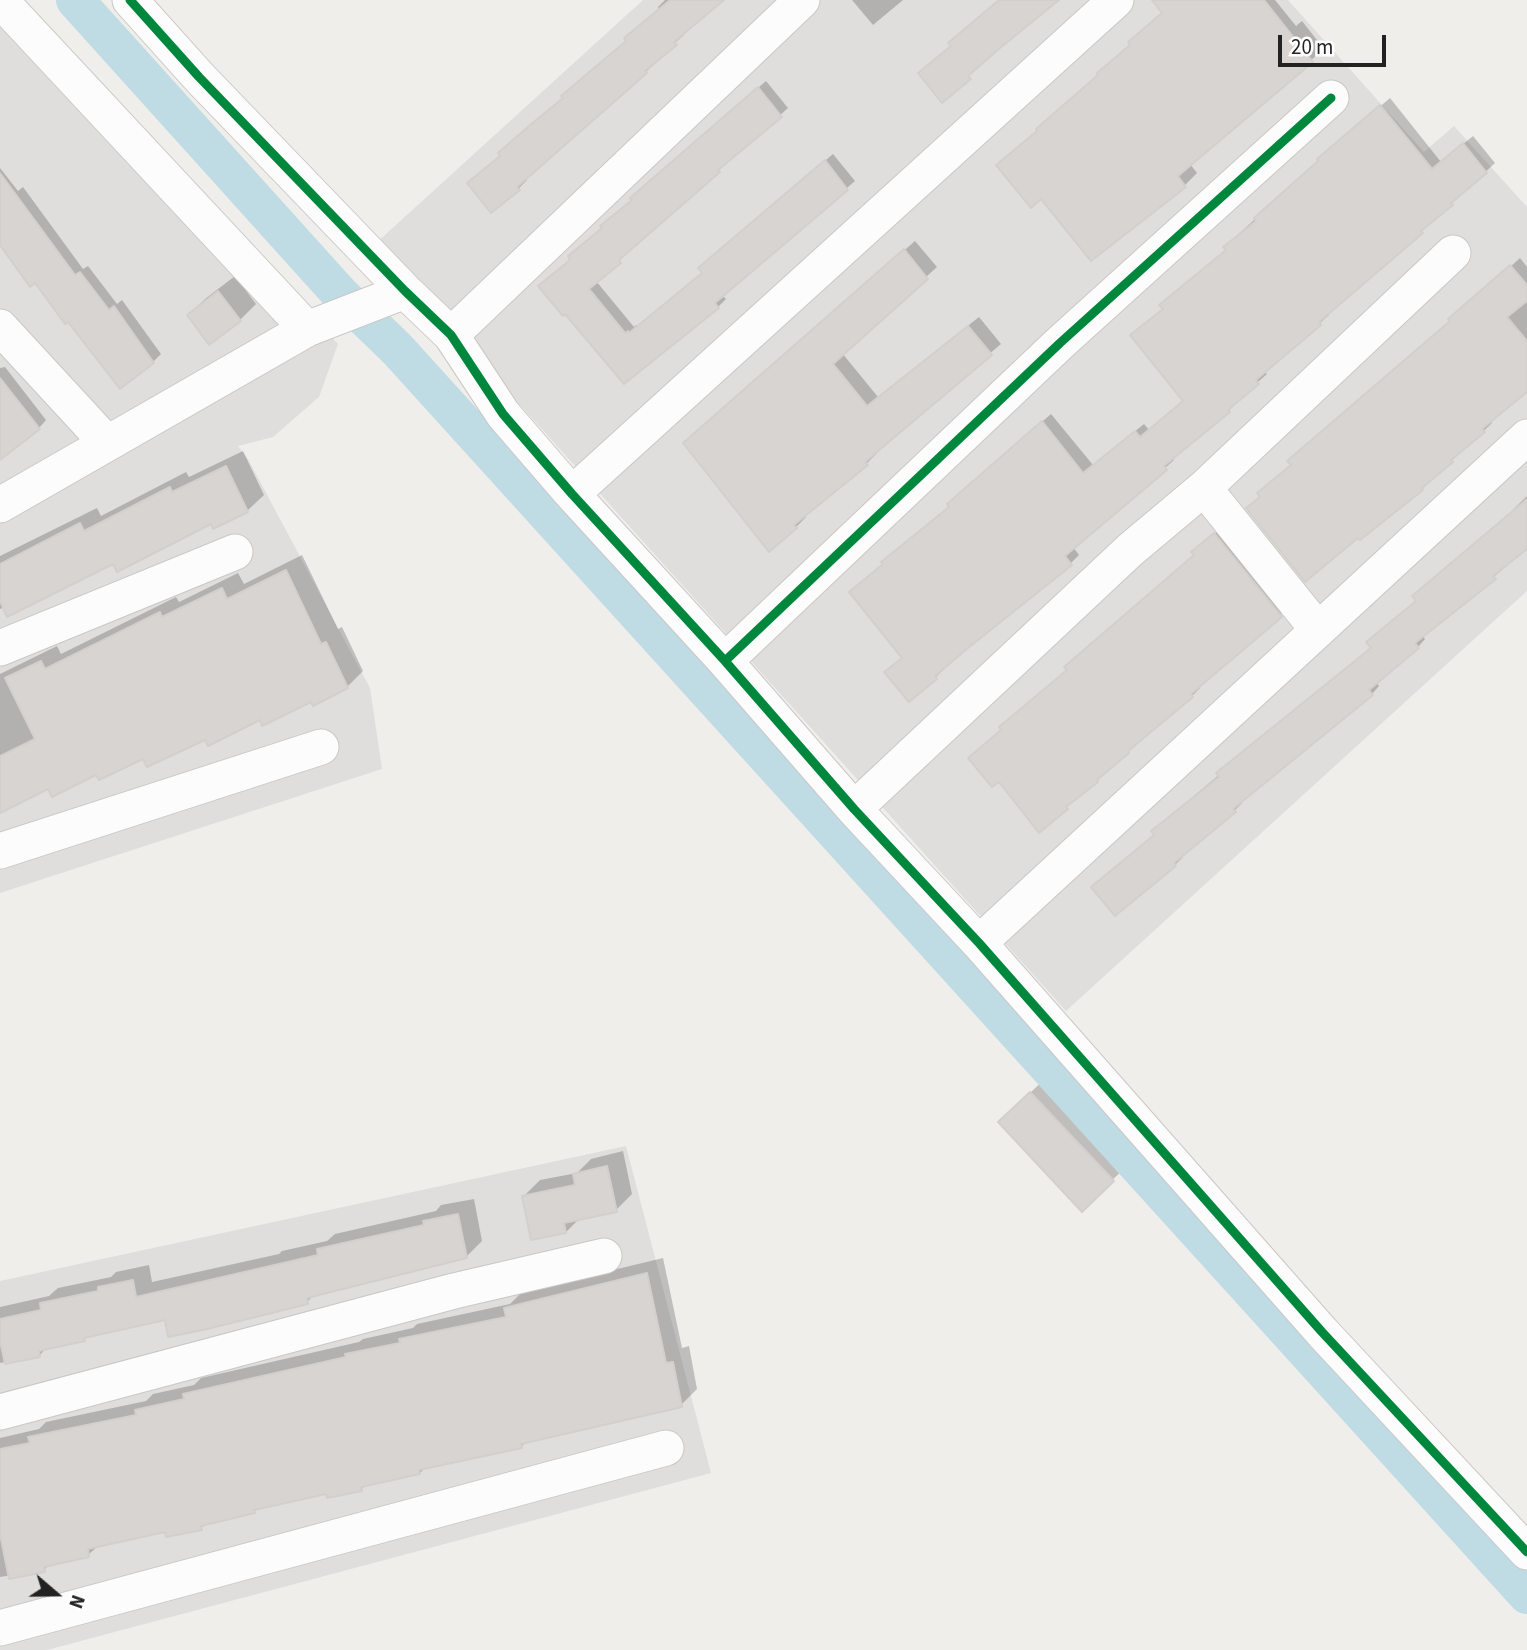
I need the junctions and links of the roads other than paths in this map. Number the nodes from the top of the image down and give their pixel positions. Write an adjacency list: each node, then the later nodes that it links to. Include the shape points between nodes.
1 (0, 0): 9 (street)
2 (130, 0): 7 (street)
3 (802, 0): 10 (street)
4 (1116, 0): 14 (street)
5 (1331, 98): 19 (street, via 1060,343)
6 (1453, 253): 13 (street)
7 (391, 296): 9 (street); 10 (street)
8 (0, 327): 12 (street)
9 (307, 329): 12 (street)
10 (451, 335): 14 (street, via 503,414)
11 (1527, 437): 17 (street)
12 (107, 443): 15 (street)
13 (1204, 488): 17 (street); 21 (street, via 1130,550)
14 (572, 494): 19 (street)
15 (0, 505)
16 (235, 552): 18 (street)
17 (1318, 630): 23 (street)
18 (0, 648)
19 (725, 661): 21 (street)
20 (321, 747): 22 (street)
21 (854, 809): 23 (street)
22 (0, 851)
23 (979, 943): 27 (street, via 1322,1332)
24 (604, 1256): 25 (street, via 454,1291)
25 (0, 1412)
26 (666, 1448): 28 (street)
27 (1527, 1552)
28 (0, 1628)

